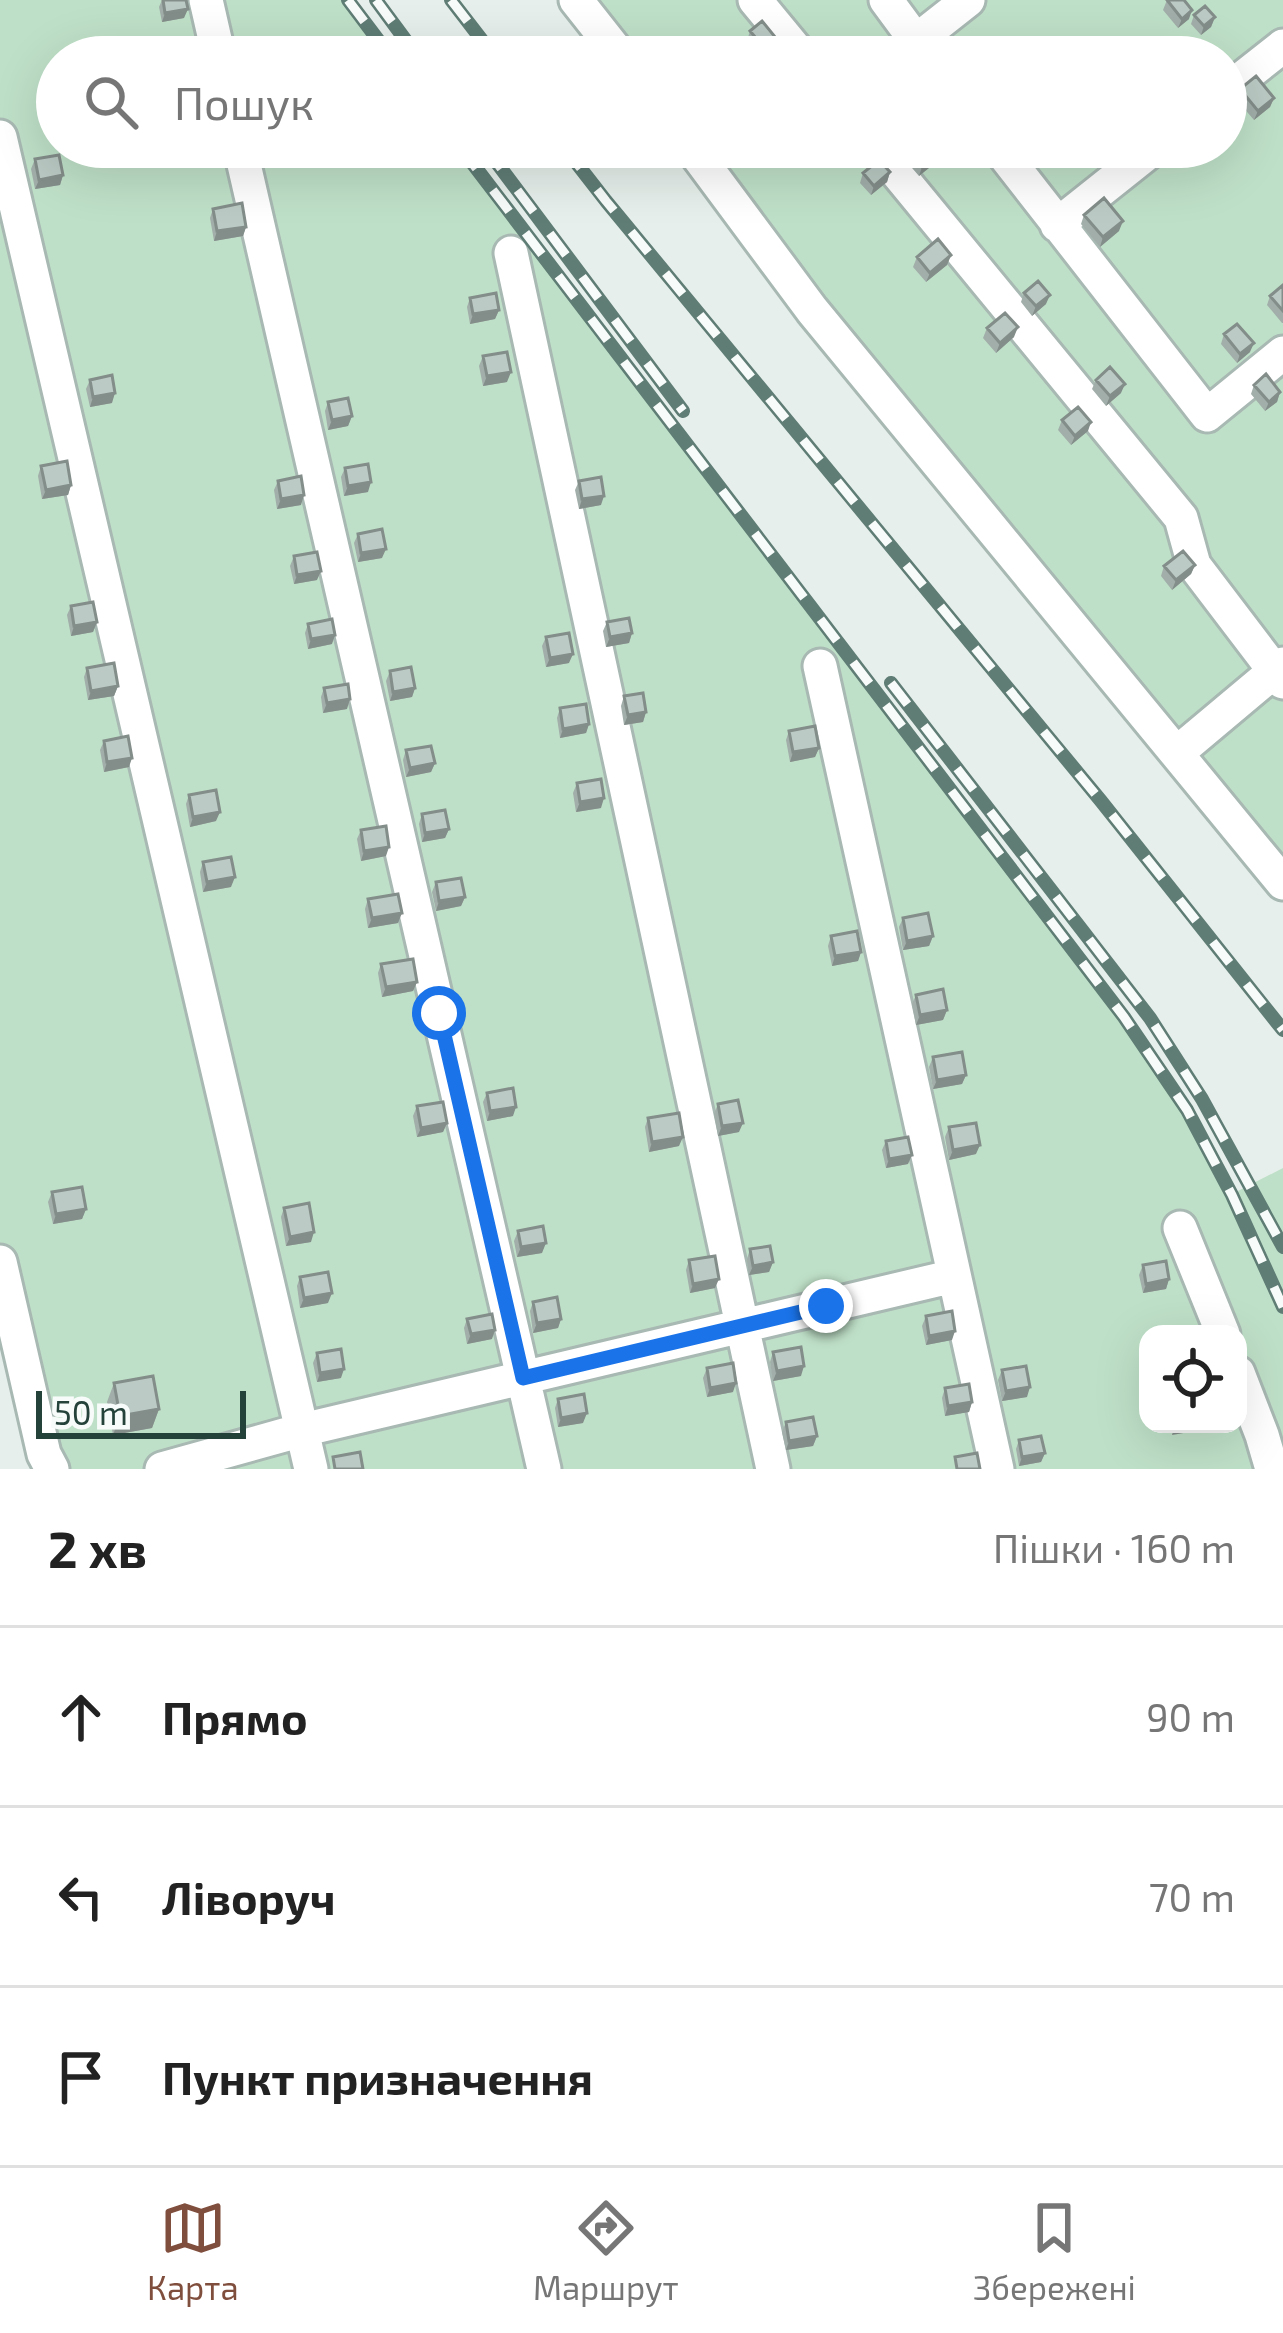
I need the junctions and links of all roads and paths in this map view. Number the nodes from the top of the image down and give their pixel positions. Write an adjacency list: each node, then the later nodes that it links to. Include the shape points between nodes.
1 (206, 0): 6 (street)
2 (576, 0): 7 (street)
3 (755, 0): 8 (street)
4 (886, 0): 9 (street)
5 (968, 0): 10 (street)
6 (214, 36)
7 (604, 36)
8 (785, 36)
9 (912, 36)
10 (934, 36)
11 (1283, 46): 12 (street)
12 (1247, 74)
13 (0, 137): 33 (street)
14 (245, 168): 31 (street)
15 (707, 168): 24 (street, via 825,326)
16 (893, 168): 23 (street, via 1180,518 1194,565)
17 (1014, 168): 19 (street)
18 (1128, 168): 19 (street)
19 (1057, 224): 21 (street, via 1207,415)
20 (511, 253): 30 (street)
21 (1283, 353)
22 (820, 666): 28 (street)
23 (1280, 672): 24 (street)
24 (1177, 753): 25 (street)
25 (1283, 884)
26 (1180, 1228): 29 (street)
27 (0, 1262): 34 (street)
28 (954, 1276): 30 (street); 39 (street)
29 (1219, 1325)
30 (740, 1326): 31 (street); 38 (street)
31 (523, 1378): 33 (street); 37 (street)
32 (1247, 1398): 40 (street)
33 (302, 1430): 35 (street); 36 (street)
34 (52, 1469)
35 (162, 1469)
36 (311, 1469)
37 (544, 1469)
38 (773, 1469)
39 (997, 1469)
40 (1272, 1469)

